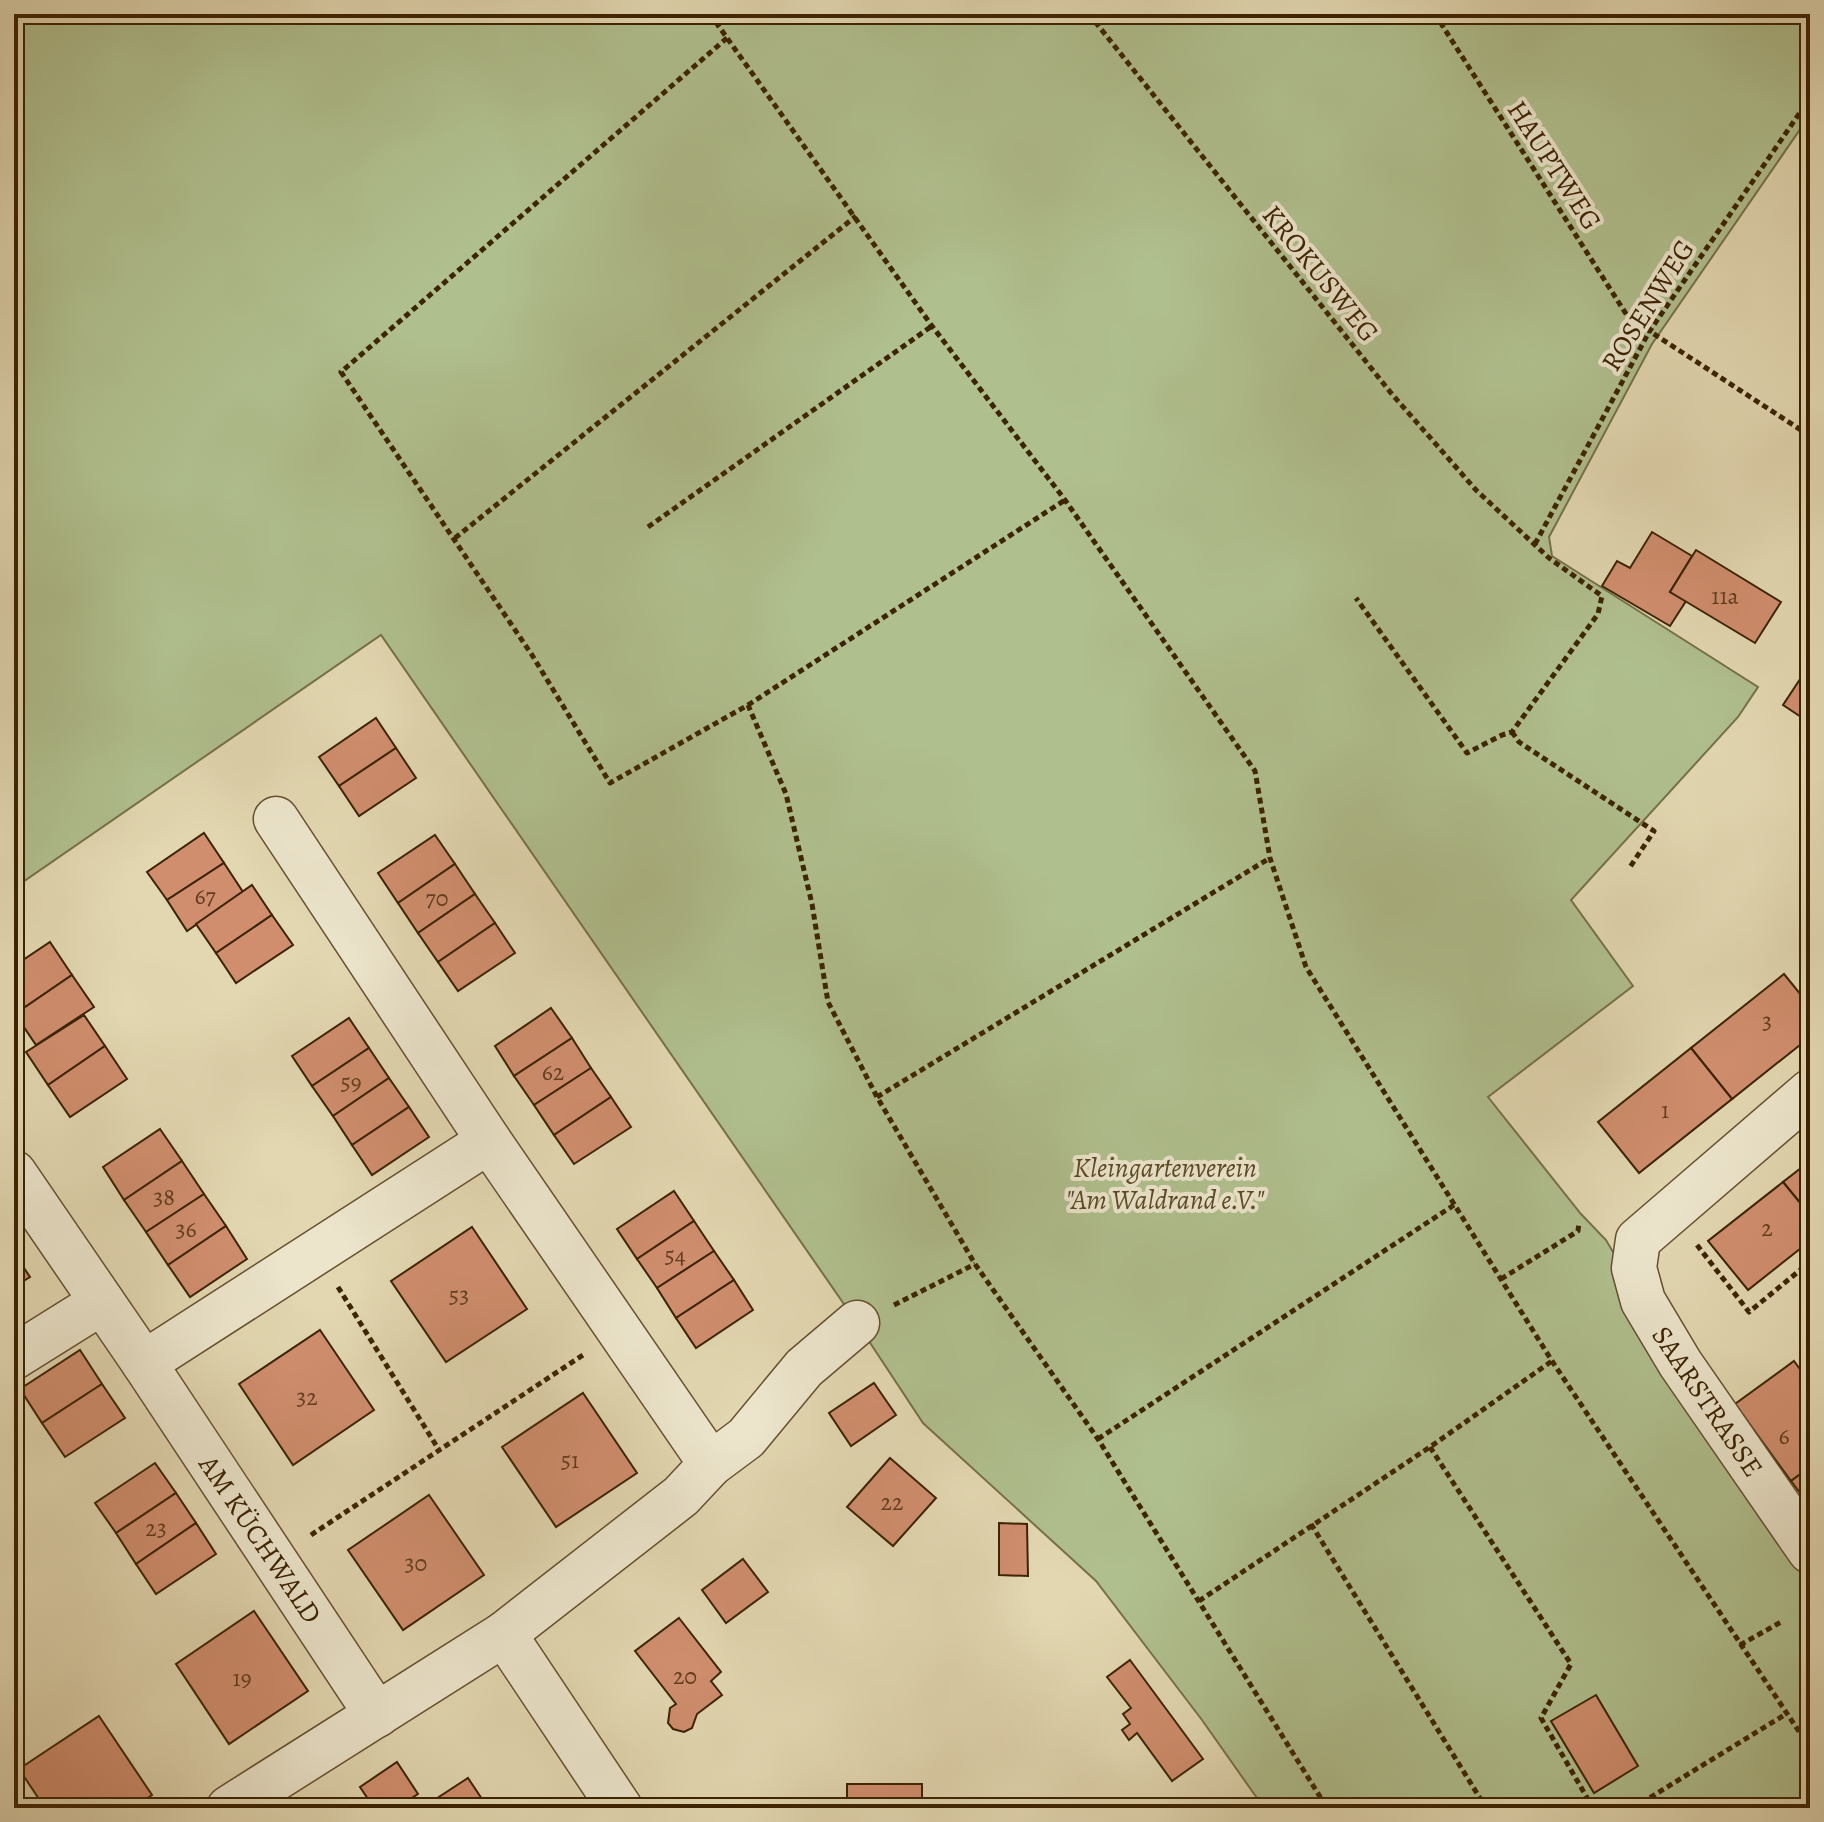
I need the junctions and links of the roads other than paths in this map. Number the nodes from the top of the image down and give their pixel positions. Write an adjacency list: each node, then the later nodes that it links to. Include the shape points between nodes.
1 (276, 819): 3 (street)
2 (1810, 1092): 10 (street, SAARSTRASSE, via 1638,1240 1634,1268 1643,1301 1680,1363)
3 (489, 1141): 8 (street); 9 (street)
4 (14, 1173): 5 (street, AM KÜCHWALD)
5 (102, 1302): 7 (street); 8 (street, AM KÜCHWALD)
6 (857, 1323): 9 (street, via 804,1368 746,1438)
7 (14, 1357)
8 (144, 1363): 12 (street, AM KÜCHWALD)
9 (711, 1464): 11 (street, via 681,1496)
10 (1810, 1551)
11 (504, 1634): 12 (street); 14 (street)
12 (377, 1715): 13 (street)
13 (229, 1808)
14 (620, 1808)

